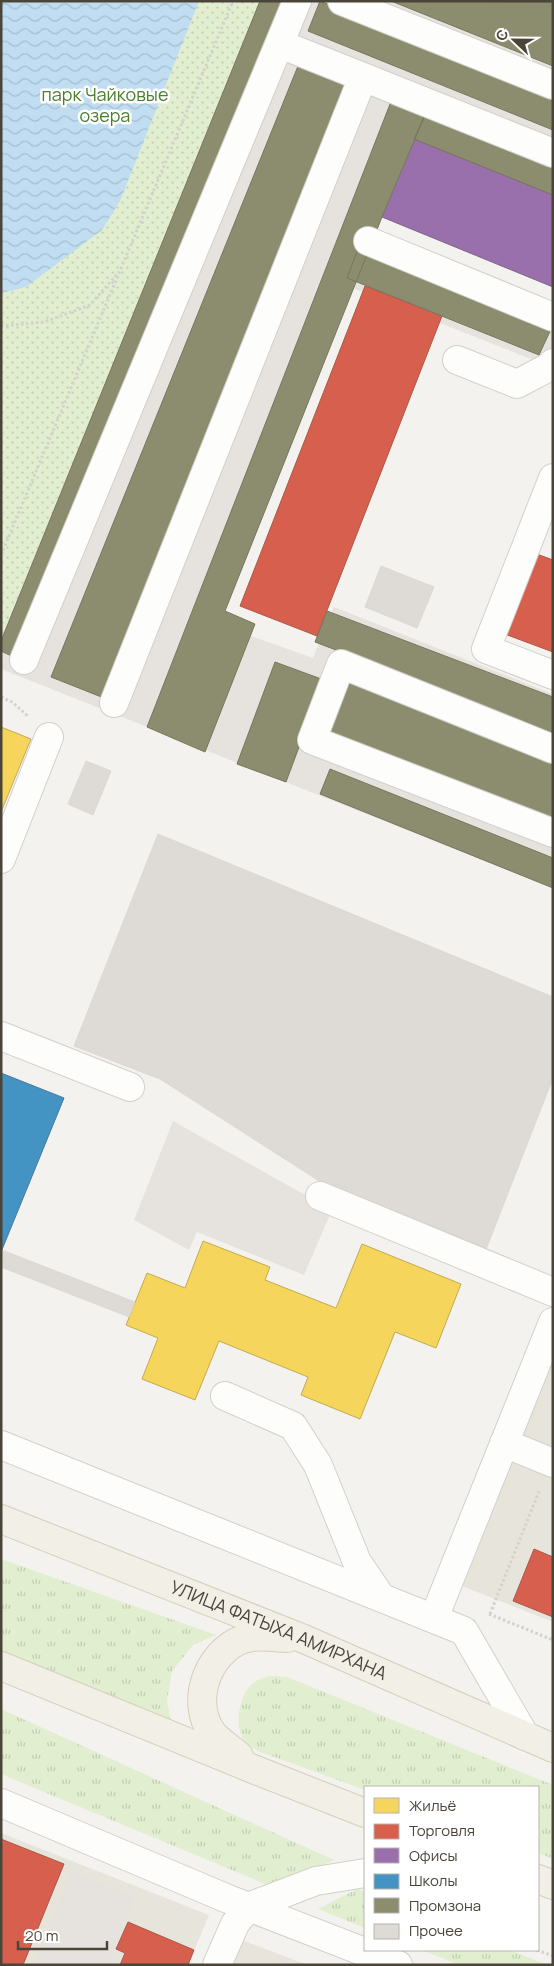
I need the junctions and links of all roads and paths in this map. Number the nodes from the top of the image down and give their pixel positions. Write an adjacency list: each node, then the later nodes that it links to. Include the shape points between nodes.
1 (233, 1): 9 (path)
2 (297, 1): 4 (street)
3 (342, 1): 6 (street)
4 (280, 44): 5 (street); 16 (street)
5 (363, 77): 7 (street); 19 (street)
6 (553, 85)
7 (553, 153)
8 (368, 241): 10 (street)
9 (121, 270): 11 (path, via 90,305 44,322); 15 (path)
10 (553, 317)
11 (1, 326)
12 (457, 360): 13 (street, via 517,384)
13 (553, 363)
14 (553, 478): 17 (street, via 486,649)
15 (1, 555)
16 (24, 660)
17 (553, 675)
18 (1, 697): 20 (path, via 12,702)
19 (114, 703)
20 (49, 737): 23 (street)
21 (553, 749): 22 (street, via 341,664 312,740)
22 (553, 834)
23 (1, 859)
24 (1, 1036): 25 (street)
25 (130, 1087)
26 (320, 1196): 27 (street)
27 (553, 1292)
28 (553, 1322): 30 (street)
29 (225, 1396): 34 (street, via 293,1426 318,1465 357,1562)
30 (504, 1443): 32 (street); 35 (street)
31 (1, 1445): 34 (street)
32 (552, 1463): 37 (path, via 490,1614)
33 (1, 1520): 36 (main road, УЛИЦА ФАТЫХА АМИРХАНА)
34 (381, 1597): 35 (street)
35 (434, 1618): 39 (street, via 464,1631)
36 (304, 1639): 39 (main road, УЛИЦА ФАТЫХА АМИРХАНА); 41 (main road, via 252,1637 233,1644 217,1657 207,1675 202,1695 204,1715 213,1733)
37 (553, 1640)
38 (1, 1666): 41 (main road)
39 (525, 1736): 40 (main road, УЛИЦА ФАТЫХА АМИРХАНА)
40 (553, 1748)
41 (253, 1769): 43 (main road)
42 (1, 1803): 47 (street)
43 (364, 1812)
44 (364, 1873): 47 (street, via 316,1881)
45 (539, 1880): 46 (main road)
46 (553, 1885)
47 (248, 1907): 50 (street, via 235,1924); 51 (street)
48 (539, 1951): 49 (path)
49 (553, 1956)
50 (217, 1965)
51 (398, 1965)

